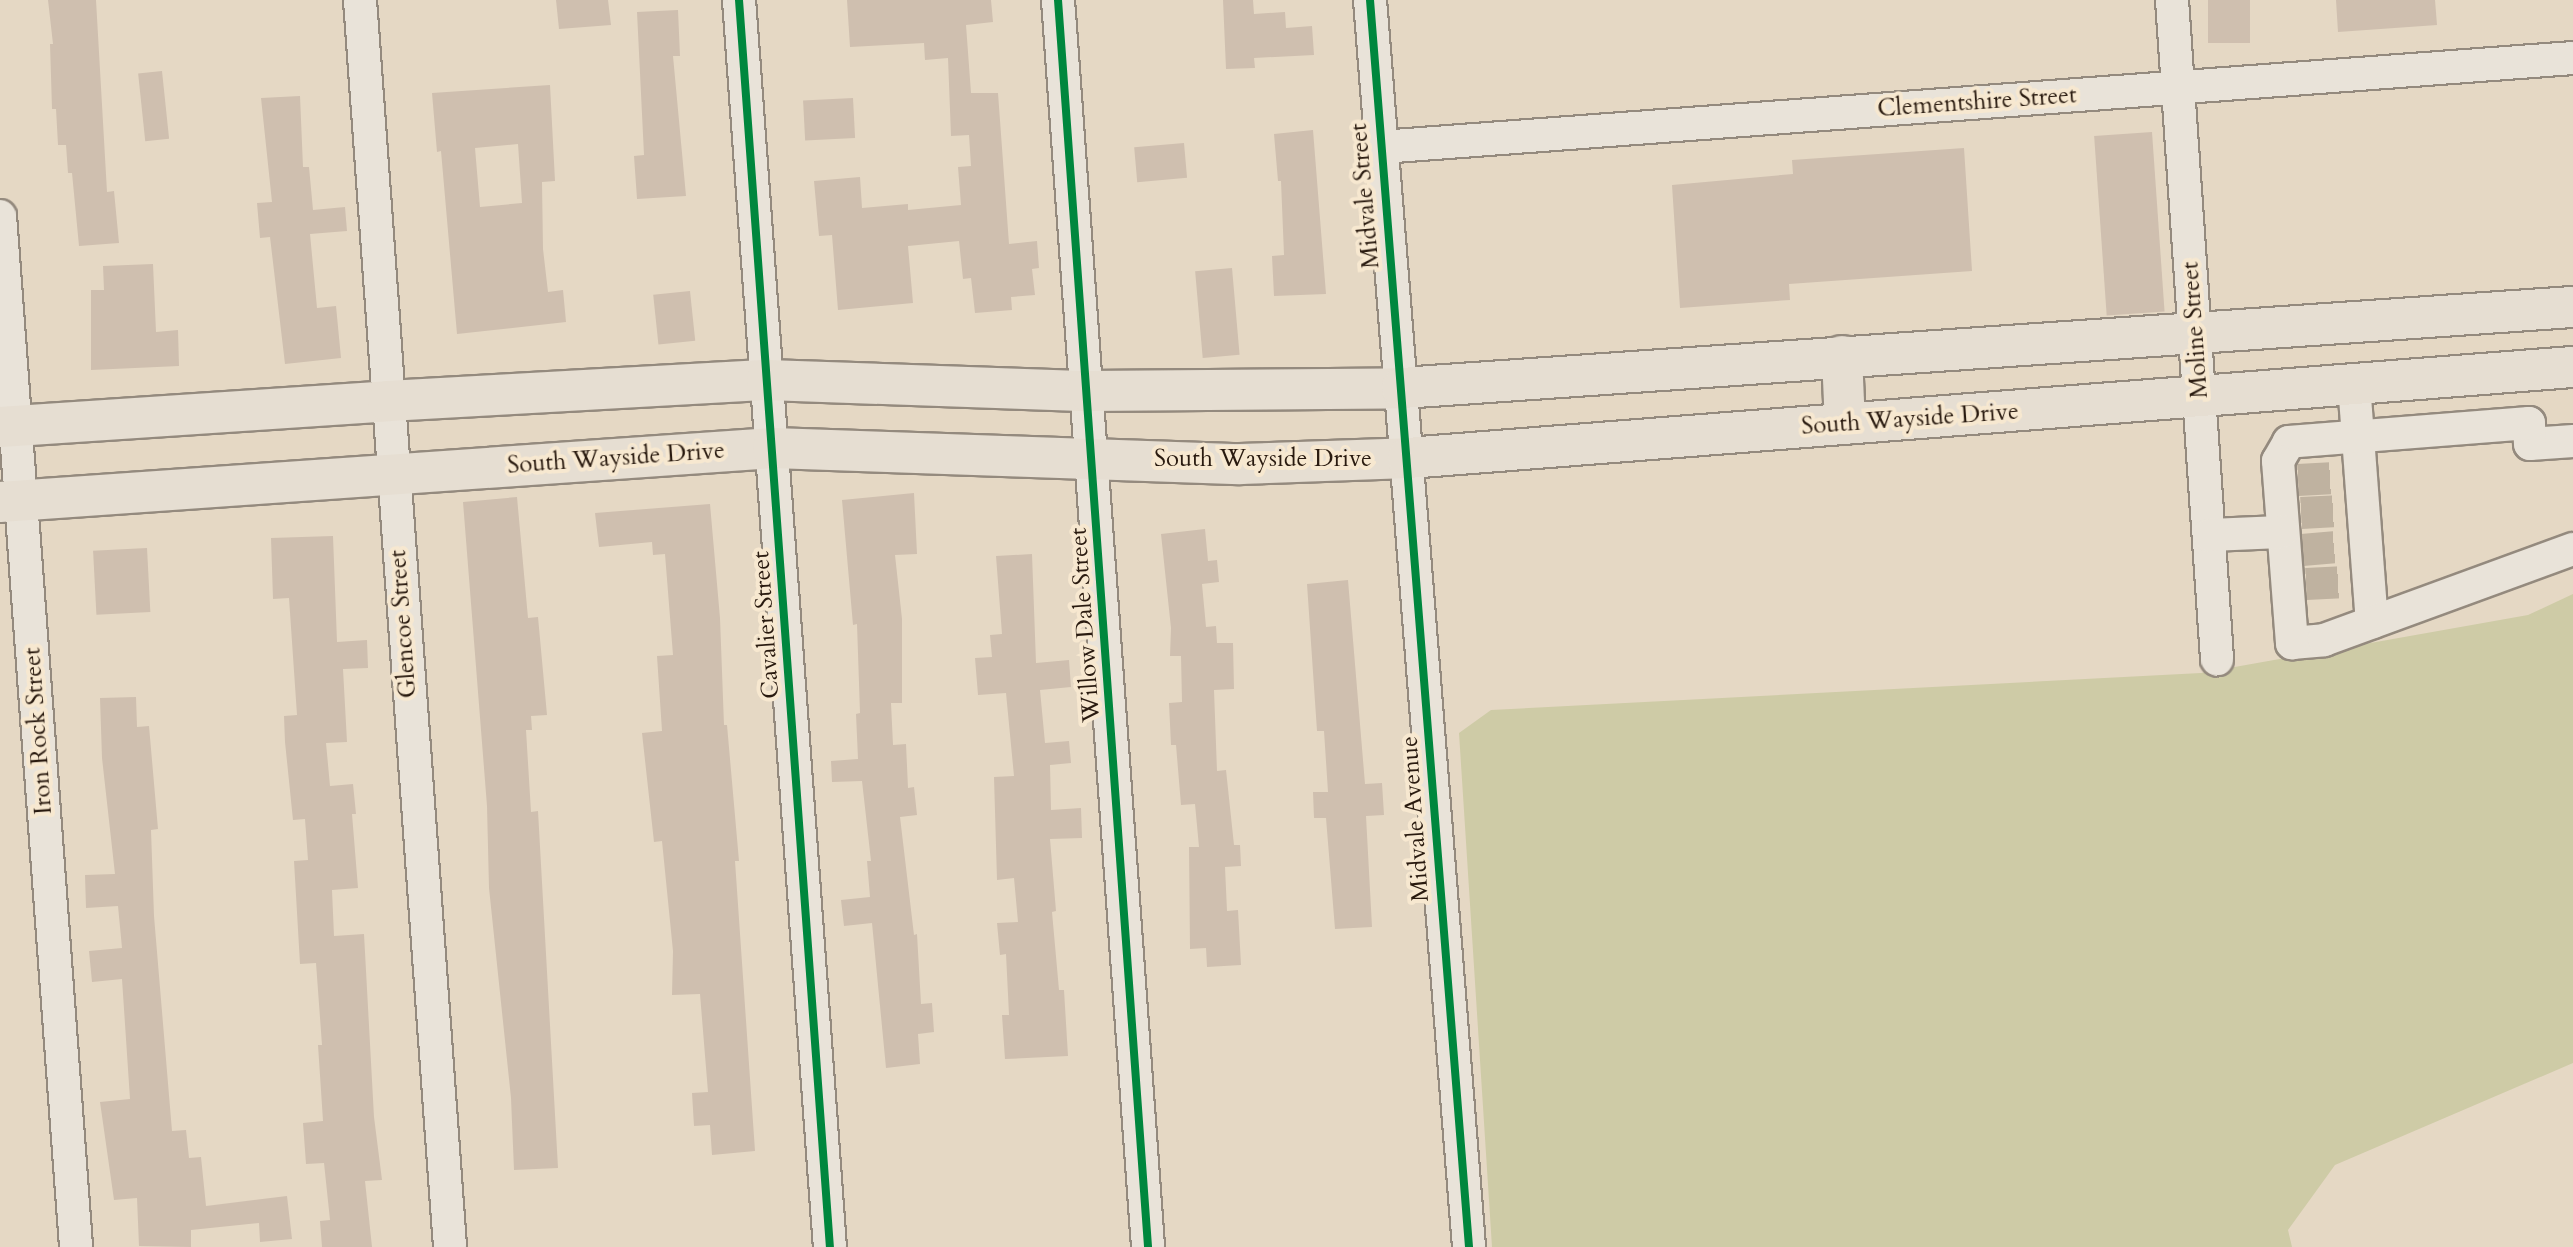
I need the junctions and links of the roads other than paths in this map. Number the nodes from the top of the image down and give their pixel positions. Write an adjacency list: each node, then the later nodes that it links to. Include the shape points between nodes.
1 (360, 0): 19 (street, Glencoe Street)
2 (739, 0): 14 (street, Cavalier Street)
3 (1058, 0): 17 (street, Willow Dale Street)
4 (1370, 0): 8 (street, Midvale Street)
5 (2172, 0): 7 (street, Moline Street)
6 (2573, 58): 7 (street, Clementshire Street)
7 (2178, 87): 8 (street, Clementshire Street); 11 (street, Moline Street)
8 (1381, 147): 16 (street, Midvale Street)
9 (0, 216): 21 (street, Iron Rock Street)
10 (2573, 307): 11 (main road)
11 (2196, 330): 12 (main road); 18 (street, Moline Street)
12 (1842, 356): 16 (main road); 20 (main road)
13 (2573, 367): 15 (main road, South Wayside Drive)
14 (767, 380): 17 (main road); 19 (main road); 24 (street, Cavalier Street)
15 (2354, 384): 18 (main road, South Wayside Drive); 22 (street)
16 (1402, 388): 17 (main road); 26 (street, Midvale Avenue)
17 (1088, 391): 25 (street, Willow Dale Street)
18 (2200, 397): 20 (main road, South Wayside Drive); 30 (street, Moline Street)
19 (388, 401): 21 (main road); 27 (street, Glencoe Street)
20 (1845, 424): 26 (main road, South Wayside Drive)
21 (8, 426): 28 (street, Iron Rock Street)
22 (2358, 437): 23 (street, via 2529,423 2530,444); 29 (street, via 2289,442 2278,461 2288,481); 32 (street, via 2348,478 2352,546 2355,581)
23 (2573, 441)
24 (773, 448): 25 (main road, South Wayside Drive); 27 (main road, South Wayside Drive); 36 (street, Cavalier Street)
25 (1093, 457): 26 (main road, South Wayside Drive, via 1240,464); 37 (street, Willow Dale Street)
26 (1408, 458): 38 (street, Midvale Avenue)
27 (392, 473): 28 (main road, South Wayside Drive); 35 (street, Glencoe Street)
28 (11, 501): 34 (street, Iron Rock Street)
29 (2290, 532): 30 (street); 32 (street, via 2297,585 2292,643 2324,640)
30 (2209, 535): 33 (street, Moline Street)
31 (2573, 549): 32 (street)
32 (2372, 622)
33 (2217, 659)
34 (76, 1247)
35 (450, 1247)
36 (830, 1247)
37 (1148, 1247)
38 (1469, 1247)

